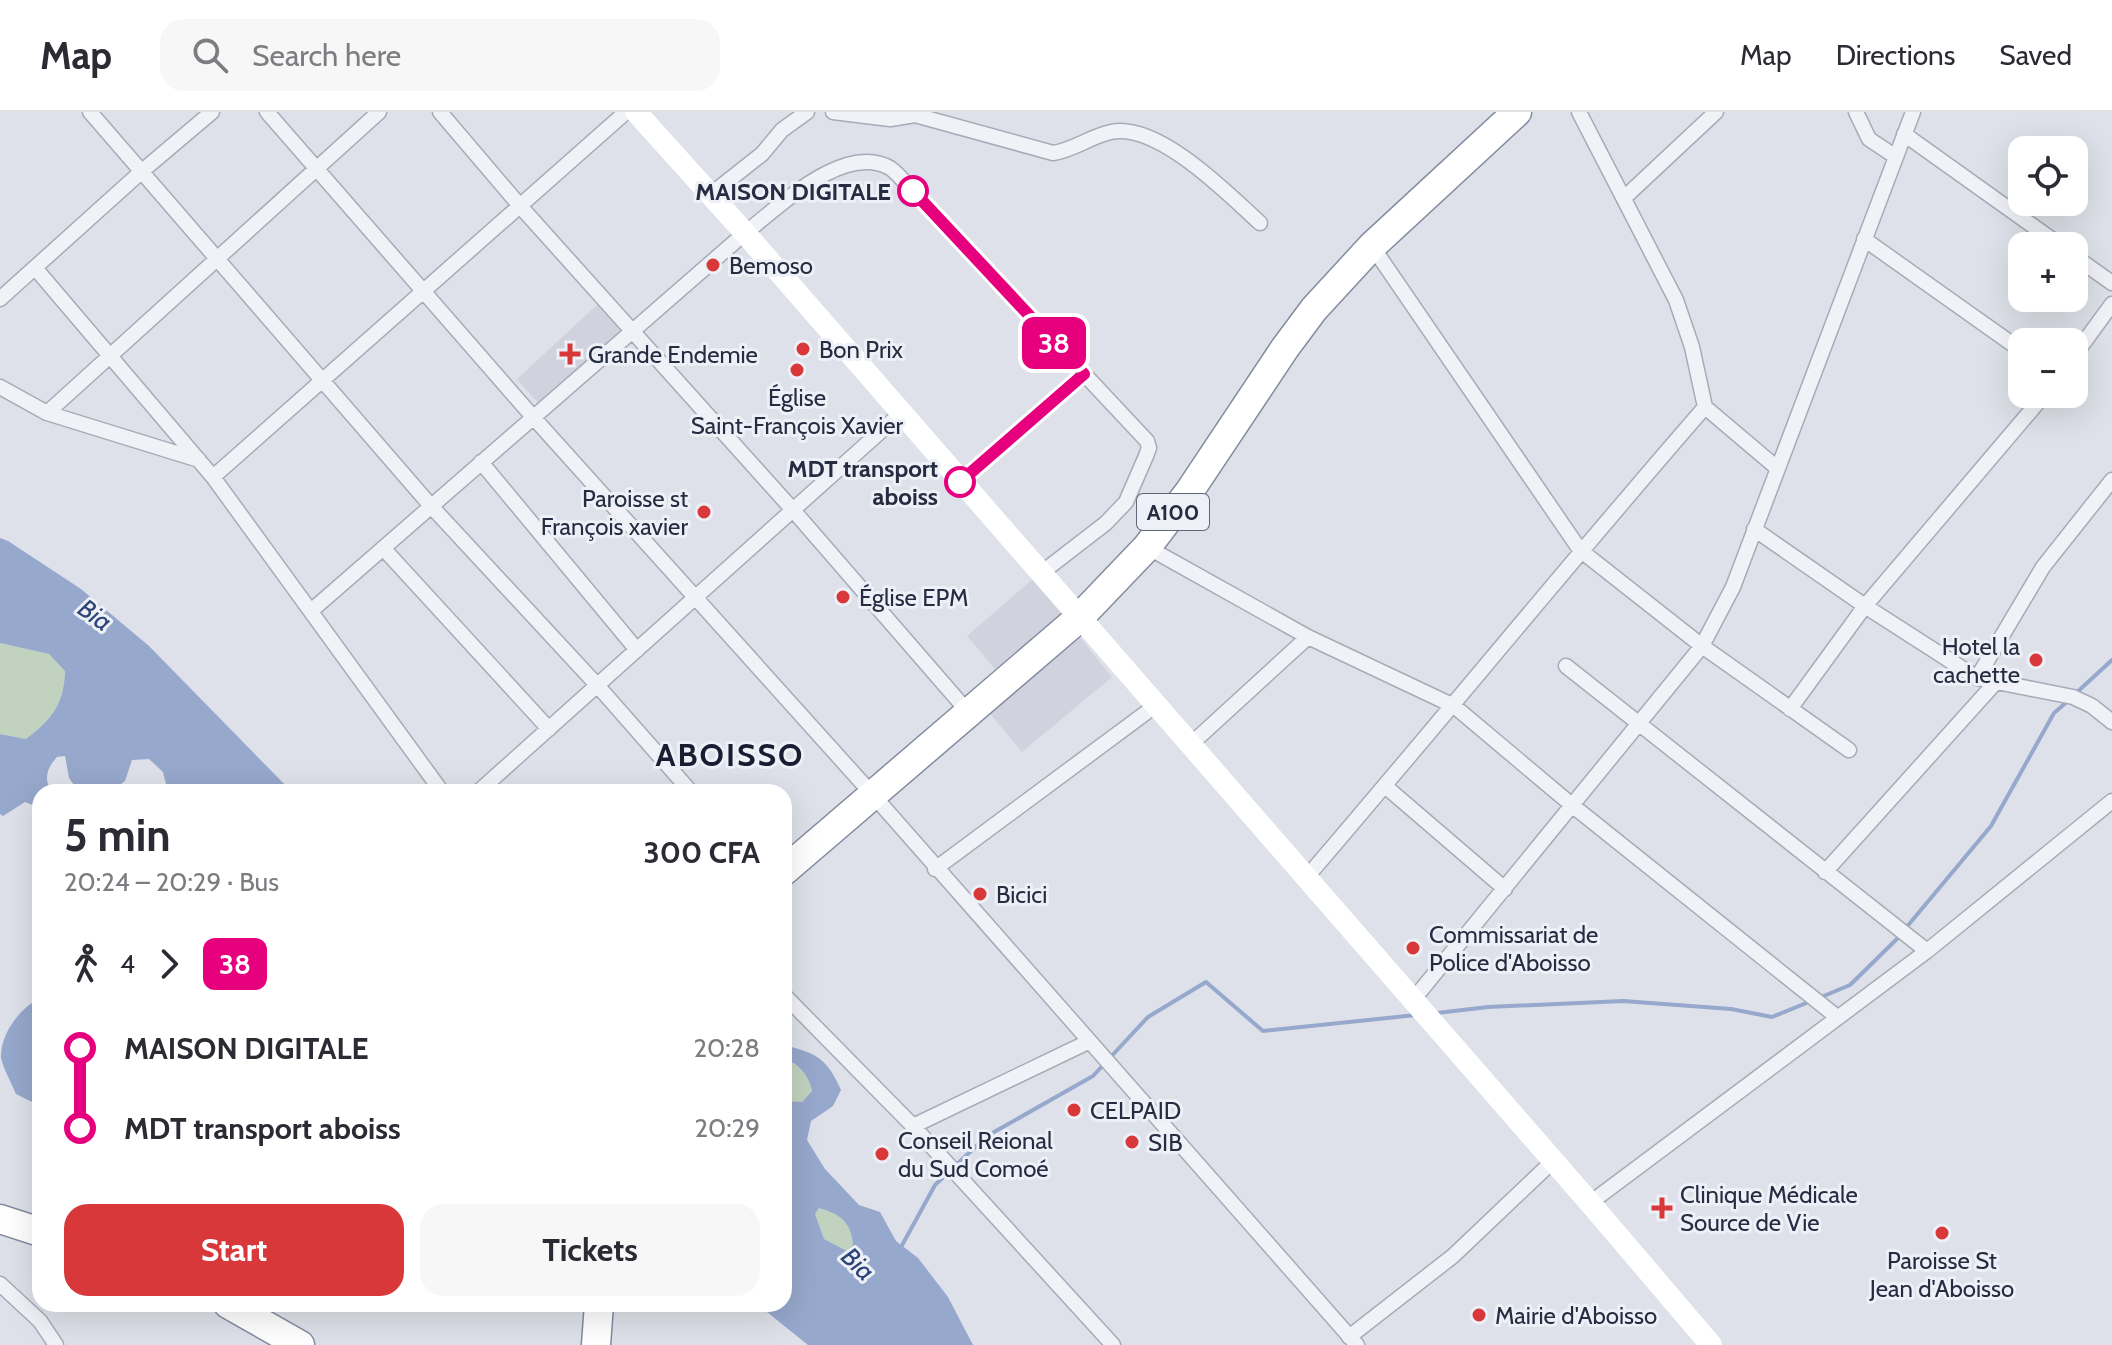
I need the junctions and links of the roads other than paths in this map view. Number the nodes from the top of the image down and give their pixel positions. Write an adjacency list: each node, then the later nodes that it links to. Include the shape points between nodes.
1 (212, 112): 18 (street)
2 (267, 112): 17 (street)
3 (379, 112): 17 (street)
4 (440, 112): 21 (street)
5 (626, 112): 21 (street)
6 (636, 112): 19 (main road)
7 (807, 112): 19 (street)
8 (833, 112): 22 (street, via 890,119 915,115 1053,153 1126,131 1154,140 1196,165)
9 (1517, 112): 26 (highway, A100)
10 (1579, 112): 20 (street)
11 (1716, 112): 20 (street)
12 (1856, 112): 16 (street, via 1869,139)
13 (1913, 112): 15 (street)
14 (96, 115): 18 (street)
15 (1904, 134): 16 (street); 23 (street)
16 (1896, 157): 25 (street)
17 (317, 167): 27 (street); 31 (street)
18 (141, 172): 27 (street); 29 (street)
19 (710, 195): 24 (main road)
20 (1624, 198): 41 (street, via 1676,300)
21 (520, 206): 31 (street); 34 (street)
22 (1260, 223)
23 (2041, 232)
24 (745, 233): 34 (street); 38 (street, via 821,175 867,162 890,168); 44 (main road)
25 (1864, 239): 36 (street); 48 (street)
26 (1372, 246): 55 (highway, A100, via 1314,309); 57 (street)
27 (218, 258): 37 (street); 39 (street)
28 (2088, 266): 30 (street)
29 (36, 269): 32 (street); 37 (street)
30 (2112, 283)
31 (424, 291): 39 (street); 45 (street)
32 (0, 299)
33 (2112, 304): 35 (street)
34 (632, 332): 45 (street); 53 (street)
35 (2088, 337)
36 (2008, 341)
37 (110, 356): 43 (street); 46 (street)
38 (1084, 374): 51 (street); 58 (street, via 1149,448 1126,502)
39 (322, 380): 49 (street); 52 (street)
40 (0, 387): 43 (street)
41 (1705, 407): 48 (street); 57 (street)
42 (2033, 408): 60 (street)
43 (47, 413): 46 (street)
44 (900, 414): 51 (main road); 53 (street)
45 (533, 417): 47 (street); 59 (street)
46 (199, 460): 49 (street)
47 (481, 462): 52 (street); 65 (street)
48 (1777, 468): 54 (street)
49 (213, 477): 61 (street)
50 (2112, 480): 67 (street, via 2043,567)
51 (960, 482): 58 (main road)
52 (431, 506): 56 (street); 69 (street)
53 (793, 510): 59 (street); 73 (street)
54 (1754, 529): 60 (street); 64 (street, via 1733,587)
55 (1147, 547): 62 (highway, A100); 63 (street)
56 (383, 548): 61 (street); 76 (street)
57 (1580, 550): 64 (street); 71 (street)
58 (1040, 574): 62 (main road)
59 (696, 597): 65 (street); 83 (street)
60 (1865, 606): 67 (street); 72 (street)
61 (311, 611): 79 (street)
62 (1079, 618): 70 (main road); 73 (highway, A100)
63 (1308, 637): 71 (street); 77 (street)
64 (1702, 646): 72 (street); 75 (street)
65 (637, 650): 69 (street)
66 (1566, 666): 75 (street)
67 (1977, 678): 68 (street)
68 (1996, 682): 74 (street, via 2073,697); 88 (street)
69 (597, 685): 76 (street); 81 (street)
70 (1155, 706): 77 (main road); 87 (street)
71 (1454, 706): 82 (street); 85 (street)
72 (1790, 709): 78 (street)
73 (969, 713): 83 (highway, A100)
74 (2112, 722)
75 (1638, 725): 85 (street); 88 (street)
76 (549, 729): 80 (street)
77 (1190, 745): 89 (main road)
78 (1849, 750)
79 (436, 784)
80 (487, 784)
81 (684, 784)
82 (1385, 786): 89 (street); 90 (street)
83 (873, 795): 86 (highway, A100); 87 (street)
84 (2112, 801): 91 (street)
85 (1573, 806): 90 (street); 94 (street)
86 (792, 864)
87 (935, 869): 95 (street)
88 (1825, 872): 91 (street)
89 (1306, 878): 92 (main road)
90 (1505, 889): 92 (street)
91 (1927, 951): 94 (street)
92 (1413, 1000): 97 (main road)
93 (792, 1003): 96 (street)
94 (1837, 1017): 98 (street)
95 (1088, 1042): 96 (street); 104 (street)
96 (913, 1126): 108 (street)
97 (1553, 1161): 98 (main road); 104 (street)
98 (1590, 1203): 109 (main road)
99 (0, 1219): 100 (highway)
100 (32, 1229)
101 (0, 1284): 105 (street, via 40,1321)
102 (242, 1312): 106 (highway)
103 (598, 1312): 107 (highway)
104 (1353, 1341)
105 (56, 1345)
106 (300, 1345)
107 (596, 1345)
108 (1113, 1345)
109 (1711, 1345)

